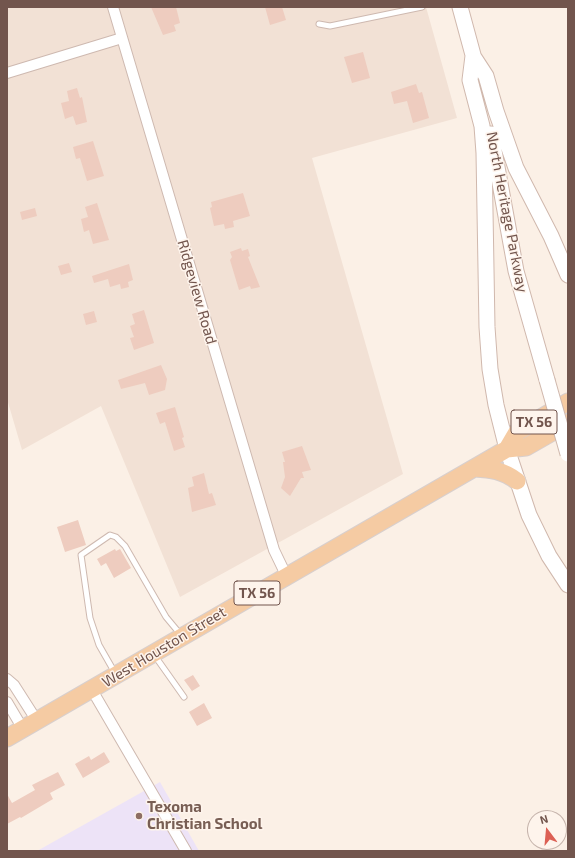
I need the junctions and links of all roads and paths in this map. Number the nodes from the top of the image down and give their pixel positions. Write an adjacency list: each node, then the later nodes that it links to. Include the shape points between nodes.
1 (113, 7): 5 (street, Ridgeview Road)
2 (422, 7): 4 (lane, via 330,26)
3 (460, 7): 6 (main road, North Heritage Parkway)
4 (319, 24)
5 (122, 38): 7 (street); 15 (street, Ridgeview Road, via 274,550)
6 (473, 56): 8 (main road, via 486,76 516,168); 10 (main road, North Heritage Parkway, bridge, via 487,113 516,271 547,380); 11 (main road, via 470,80 482,126 484,153 490,369)
7 (7, 73)
8 (568, 275)
9 (568, 402): 11 (main road, West Houston Street / TX 56, via 517,432)
10 (563, 420): 11 (main road, West Houston Street / TX 56, via 526,447); 12 (main road, North Heritage Parkway, bridge)
11 (507, 449): 13 (main road, West Houston Street / TX 56); 14 (main road)
12 (568, 454)
13 (474, 468): 14 (main road, via 498,470); 15 (main road, West Houston Street / TX 56)
14 (517, 481): 16 (main road, via 529,516 545,549)
15 (286, 575): 17 (main road, West Houston Street / TX 56)
16 (568, 585)
17 (182, 636): 18 (main road, West Houston Street / TX 56); 19 (lane, via 162,611 125,546 110,535 81,555 90,618 99,646)
18 (153, 654): 19 (main road, West Houston Street / TX 56); 22 (lane)
19 (116, 675): 21 (main road, West Houston Street / TX 56)
20 (7, 679): 24 (street, via 14,685)
21 (92, 690): 24 (main road, West Houston Street / TX 56); 26 (street)
22 (184, 697)
23 (7, 702): 24 (street)
24 (30, 725): 25 (main road, West Houston Street / TX 56)
25 (7, 738)
26 (186, 851)

